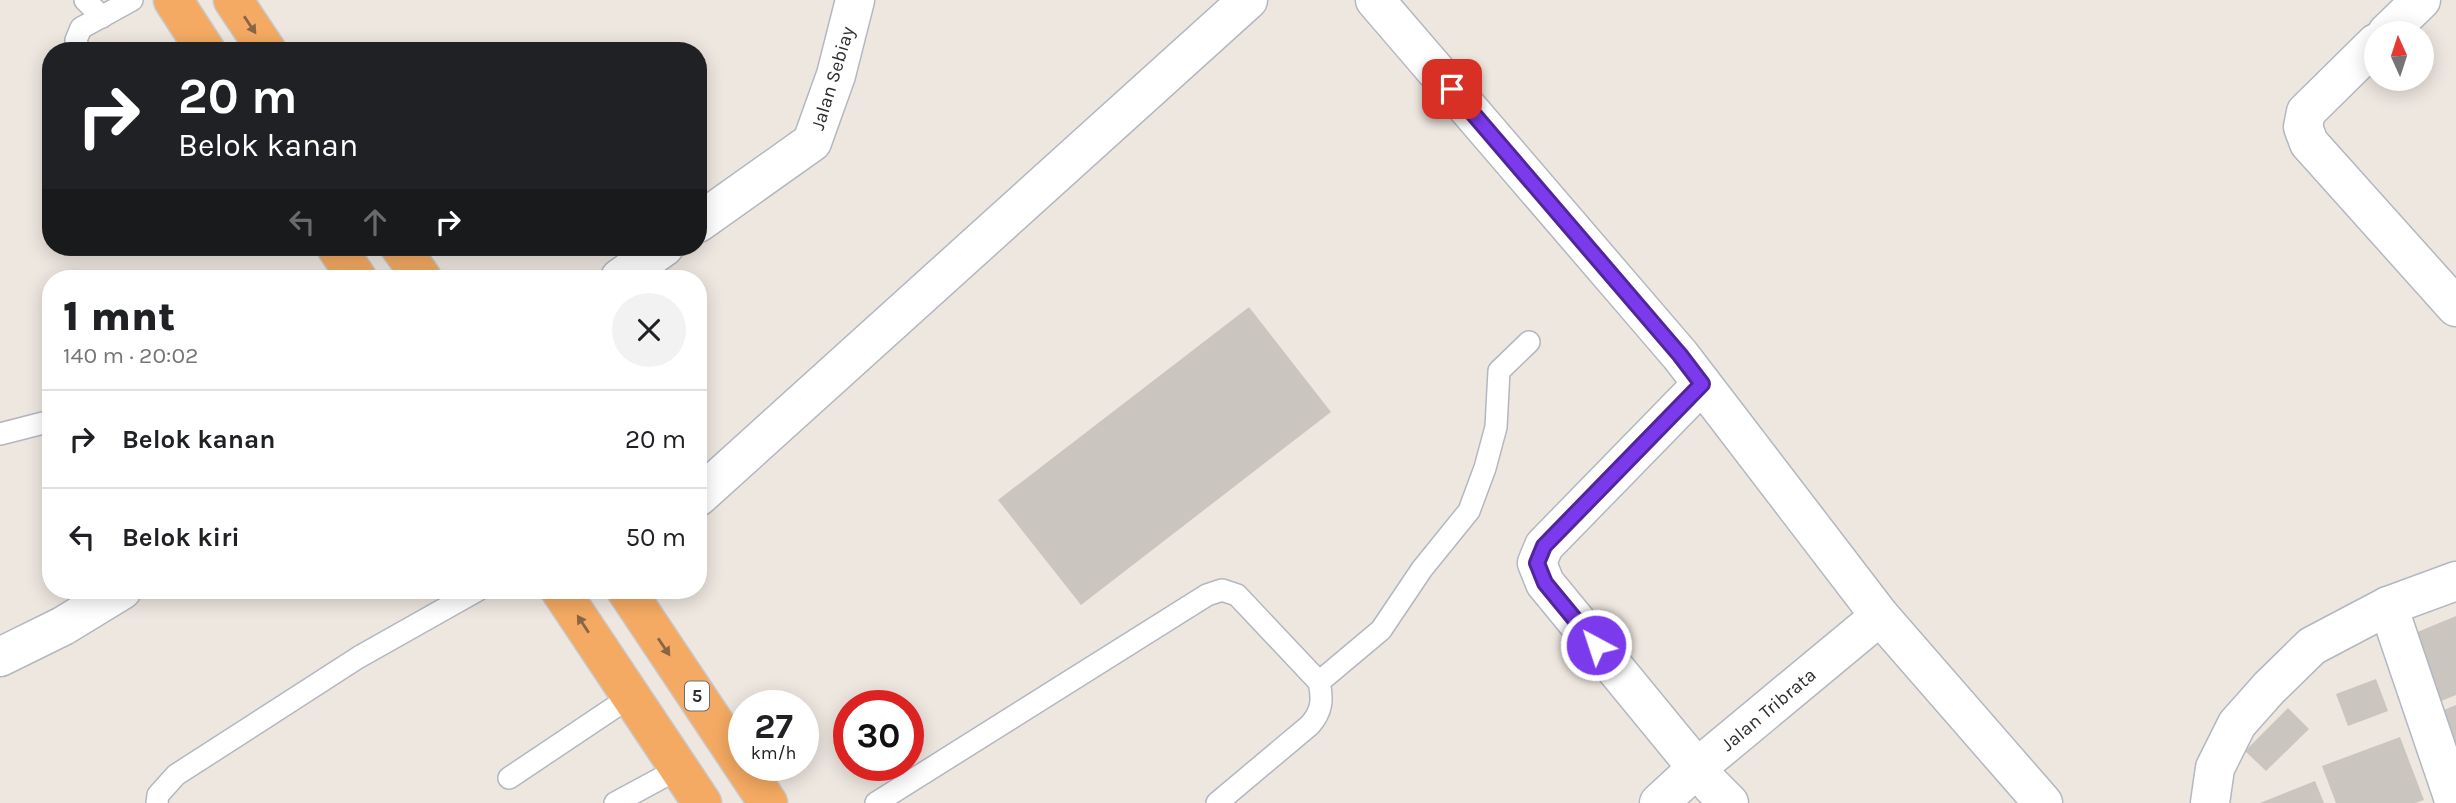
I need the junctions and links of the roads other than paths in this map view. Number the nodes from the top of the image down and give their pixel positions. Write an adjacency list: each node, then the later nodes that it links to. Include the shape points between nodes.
1 (85, 0): 9 (lane)
2 (132, 0): 9 (lane)
3 (173, 0): 12 (highway)
4 (233, 0): 13 (highway, one-way to 13)
5 (856, 0): 15 (street, Jalan Sebiay, via 812,142)
6 (1248, 0): 23 (street)
7 (1375, 0): 20 (street)
8 (2421, 0): 10 (street)
9 (102, 16): 11 (lane, via 81,27)
10 (2399, 21)
11 (77, 42)
12 (200, 42)
13 (261, 42)
14 (2364, 55): 18 (street, via 2306,112 2303,127 2309,143)
15 (707, 217)
16 (651, 256): 17 (street)
17 (631, 270)
18 (2456, 307)
19 (1529, 342): 32 (lane, via 1499,371 1496,427 1469,511 1381,630)
20 (1702, 384): 30 (street); 34 (street, via 1544,546 1537,563 1545,583)
21 (42, 423): 22 (lane)
22 (0, 434)
23 (707, 489)
24 (2456, 582): 29 (street)
25 (107, 599): 31 (street)
26 (462, 599): 37 (lane, via 359,657 176,775 158,796)
27 (567, 599): 33 (highway, one-way to 27)
28 (632, 599): 40 (highway, 5, one-way to 40)
29 (2388, 606): 46 (street, via 2312,646 2269,688 2237,724 2220,757); 47 (street)
30 (1880, 616): 34 (street, Jalan Tribrata); 45 (street)
31 (0, 657)
32 (1319, 682): 41 (lane, via 1237,595 1216,591); 42 (lane, via 1323,699 1310,725)
33 (630, 696): 35 (highway); 36 (lane)
34 (1698, 767): 43 (street, Jalan Tribrata); 44 (street)
35 (678, 769): 38 (lane); 39 (highway)
36 (509, 778)
37 (158, 803)
38 (615, 803)
39 (702, 803)
40 (768, 803)
41 (876, 803)
42 (1217, 803)
43 (1659, 803)
44 (1729, 803)
45 (2043, 803)
46 (2210, 803)
47 (2455, 803)

